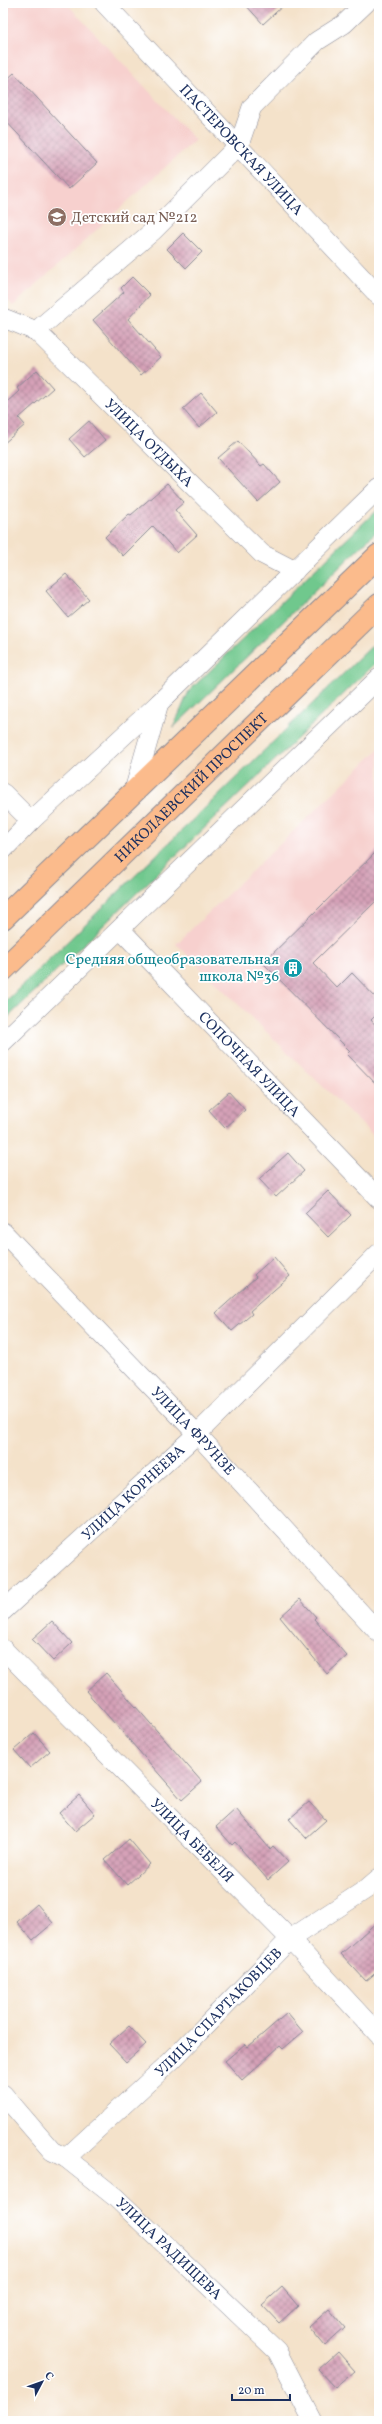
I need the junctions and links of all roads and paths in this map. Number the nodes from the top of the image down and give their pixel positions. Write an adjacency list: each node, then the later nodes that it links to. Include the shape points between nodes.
1 (104, 3): 3 (street, ПАСТЕРОВСКАЯ УЛИЦА)
2 (366, 3): 3 (street, via 344,24 316,41 252,107)
3 (239, 145): 4 (street, ПАСТЕРОВСКАЯ УЛИЦА); 6 (street, via 153,231)
4 (379, 296)
5 (4, 319): 6 (street)
6 (36, 331): 9 (street, УЛИЦА ОТДЫХА, via 262,554)
7 (379, 488): 9 (street)
8 (379, 555): 14 (main road)
9 (295, 571): 12 (street)
10 (379, 605): 19 (main road, НИКОЛАЕВСКИЙ ПРОСПЕКТ)
11 (379, 678): 18 (street)
12 (159, 702): 14 (street); 15 (street)
13 (3, 793): 15 (street)
14 (133, 794): 17 (main road)
15 (31, 821): 16 (street)
16 (3, 850)
17 (3, 918)
18 (120, 929): 20 (street); 21 (street, СОПОЧНАЯ УЛИЦА)
19 (3, 970)
20 (3, 1042)
21 (379, 1199)
22 (3, 1232): 24 (street, УЛИЦА ФРУНЗЕ)
23 (379, 1253): 24 (street, УЛИЦА КОРНЕЕВА)
24 (197, 1434): 25 (street, УЛИЦА КОРНЕЕВА); 26 (street, УЛИЦА ФРУНЗЕ)
25 (3, 1611)
26 (379, 1633)
27 (3, 1649): 29 (street, УЛИЦА БЕБЕЛЯ)
28 (379, 1878): 29 (street, УЛИЦА СПАРТАКОВЦЕВ)
29 (290, 1939): 30 (street, УЛИЦА БЕБЕЛЯ); 32 (street, УЛИЦА СПАРТАКОВЦЕВ, via 171,2061)
30 (379, 2035)
31 (3, 2094): 32 (street, УЛИЦА РАДИЩЕВА, via 52,2150)
32 (66, 2158): 33 (street, УЛИЦА РАДИЩЕВА, via 115,2197 277,2351)
33 (313, 2421)

